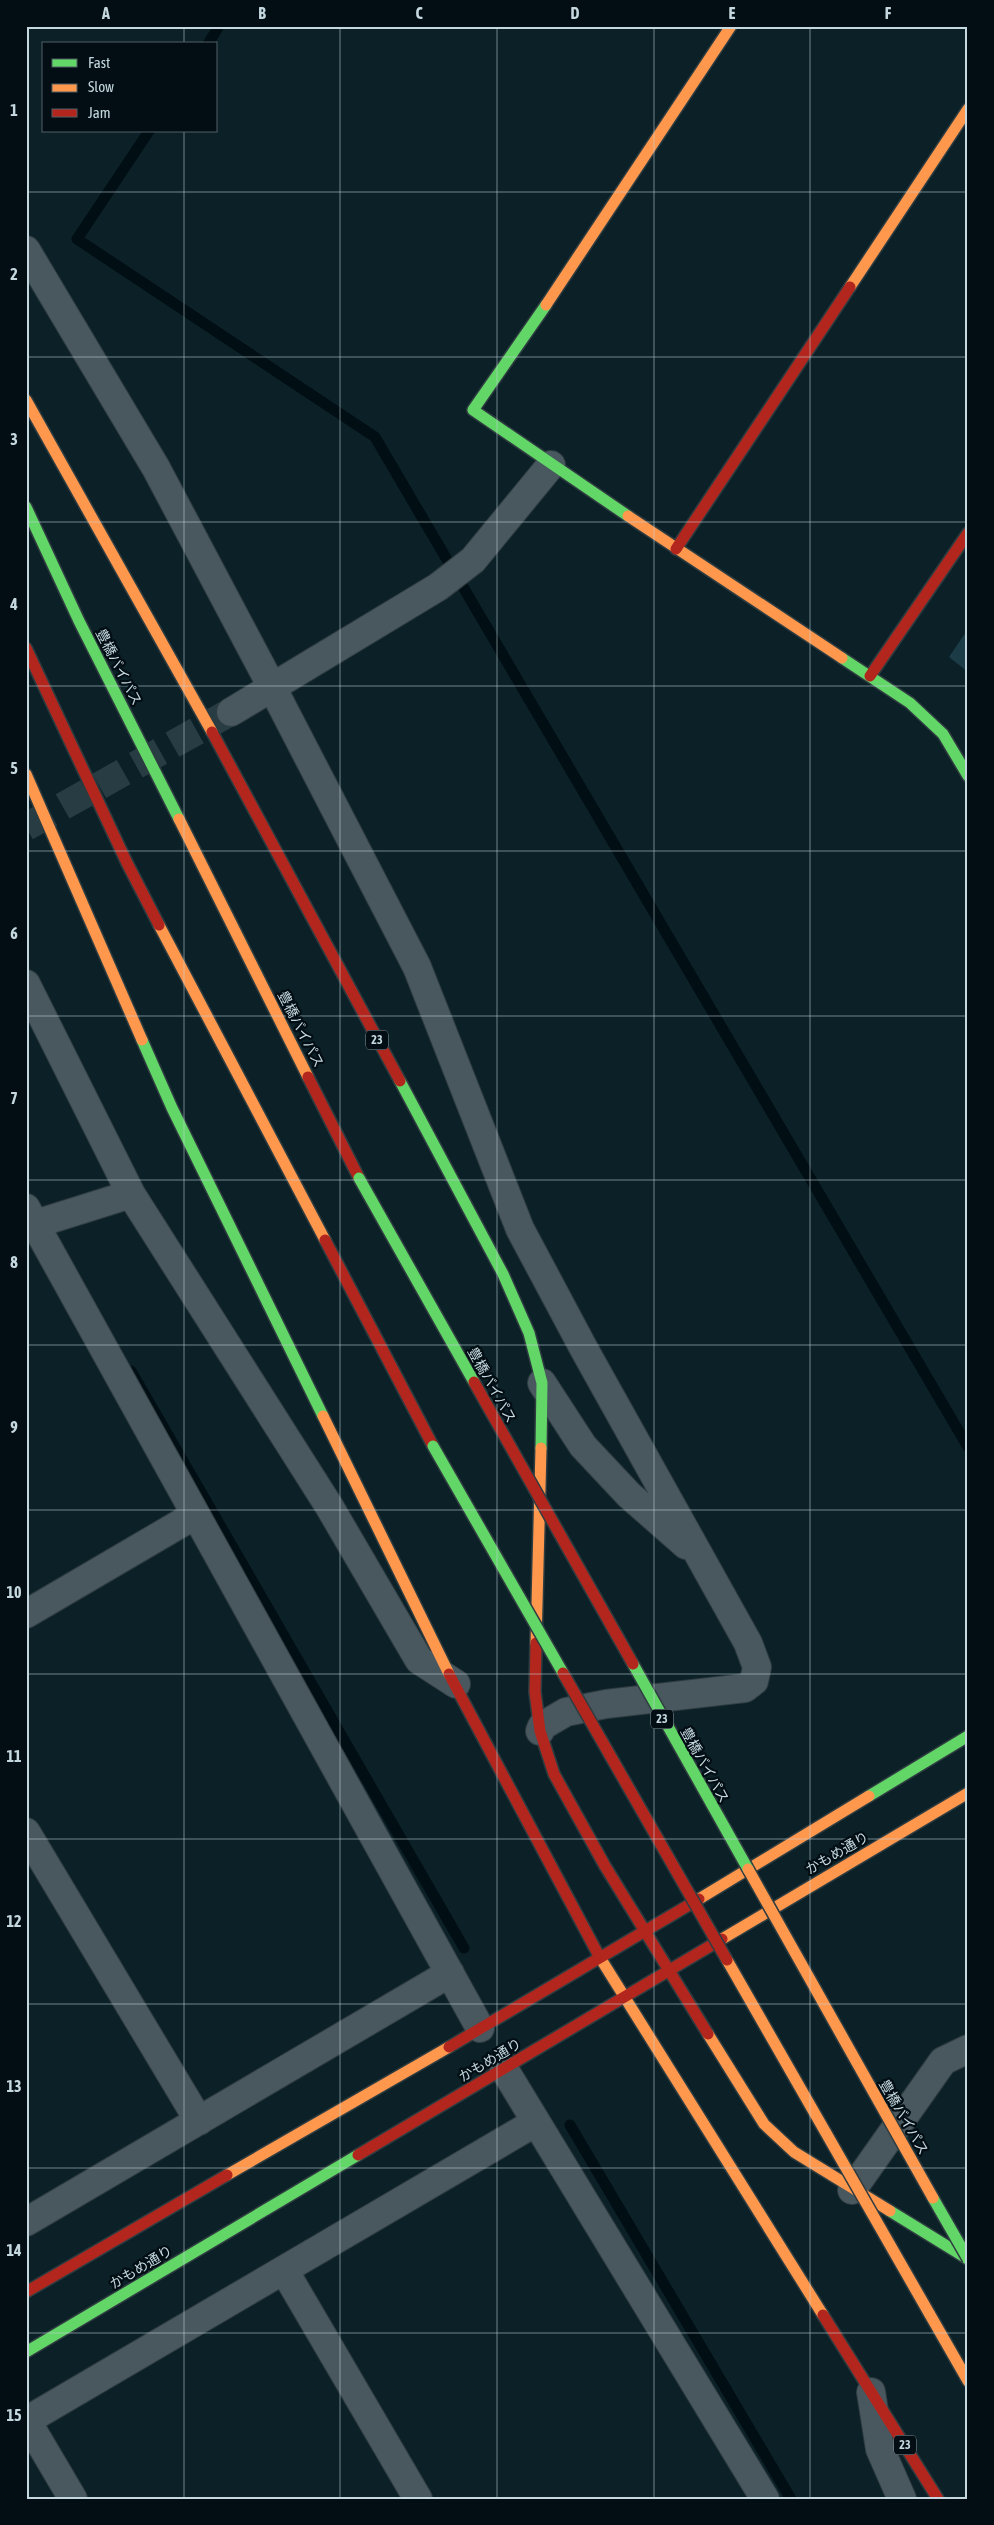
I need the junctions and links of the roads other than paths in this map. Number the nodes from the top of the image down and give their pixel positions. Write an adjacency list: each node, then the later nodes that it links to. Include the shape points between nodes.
1 (731, 26): 5 (main road, via 473,410)
2 (968, 109): 8 (main road)
3 (26, 250): 11 (street, via 156,468)
4 (26, 400): 18 (main road, 23, via 225,756 504,1274 529,1333)
5 (551, 465): 8 (main road); 11 (street, via 473,560 438,587)
6 (26, 507): 39 (main road, 豊橋バイパス / 23, bridge, via 79,621 359,1178)
7 (968, 533): 10 (main road)
8 (676, 549): 10 (main road)
9 (26, 648): 43 (main road, bridge, via 127,863 433,1446)
10 (870, 676): 14 (main road, via 910,703 942,734)
11 (272, 687): 12 (street); 20 (street, via 417,967 520,1229)
12 (231, 712)
13 (26, 774): 22 (main road, 23, via 172,1108)
14 (968, 776)
15 (26, 984): 16 (street)
16 (131, 1194): 17 (street); 22 (street, via 329,1506 419,1660)
17 (29, 1219): 19 (street)
18 (542, 1384): 20 (street, via 583,1446 629,1495); 23 (main road, 23, via 535,1692)
19 (195, 1515): 21 (street); 30 (street)
20 (701, 1559): 23 (street, via 748,1643 757,1667 754,1681 745,1688 606,1704 566,1712 542,1726)
21 (26, 1614)
22 (456, 1684): 28 (main road, 23)
23 (540, 1731): 27 (main road, 23, via 554,1774)
24 (968, 1736): 27 (main road)
25 (968, 1793): 29 (main road, かもめ通り)
26 (26, 1832): 35 (street)
27 (645, 1932): 28 (main road); 29 (main road, 23)
28 (600, 1959): 31 (main road, 23); 32 (main road)
29 (670, 1971): 31 (main road, かもめ通り); 37 (main road, 23, via 764,2124 794,2152)
30 (450, 1973): 32 (street); 35 (street)
31 (624, 1998): 34 (main road, かもめ通り); 44 (main road, 23)
32 (480, 2028): 41 (main road)
33 (968, 2049): 37 (street, via 944,2061)
34 (504, 2069): 36 (street); 42 (main road, かもめ通り)
35 (199, 2121): 38 (street)
36 (536, 2122): 40 (street); 48 (street)
37 (852, 2190): 39 (main road)
38 (26, 2222)
39 (968, 2259)
40 (284, 2270): 45 (street); 47 (street)
41 (26, 2292)
42 (26, 2352)
43 (968, 2381)
44 (872, 2392): 49 (street, via 880,2449); 50 (main road, 23)
45 (27, 2421): 46 (street)
46 (73, 2499)
47 (418, 2499)
48 (764, 2499)
49 (902, 2499)
50 (938, 2499)

